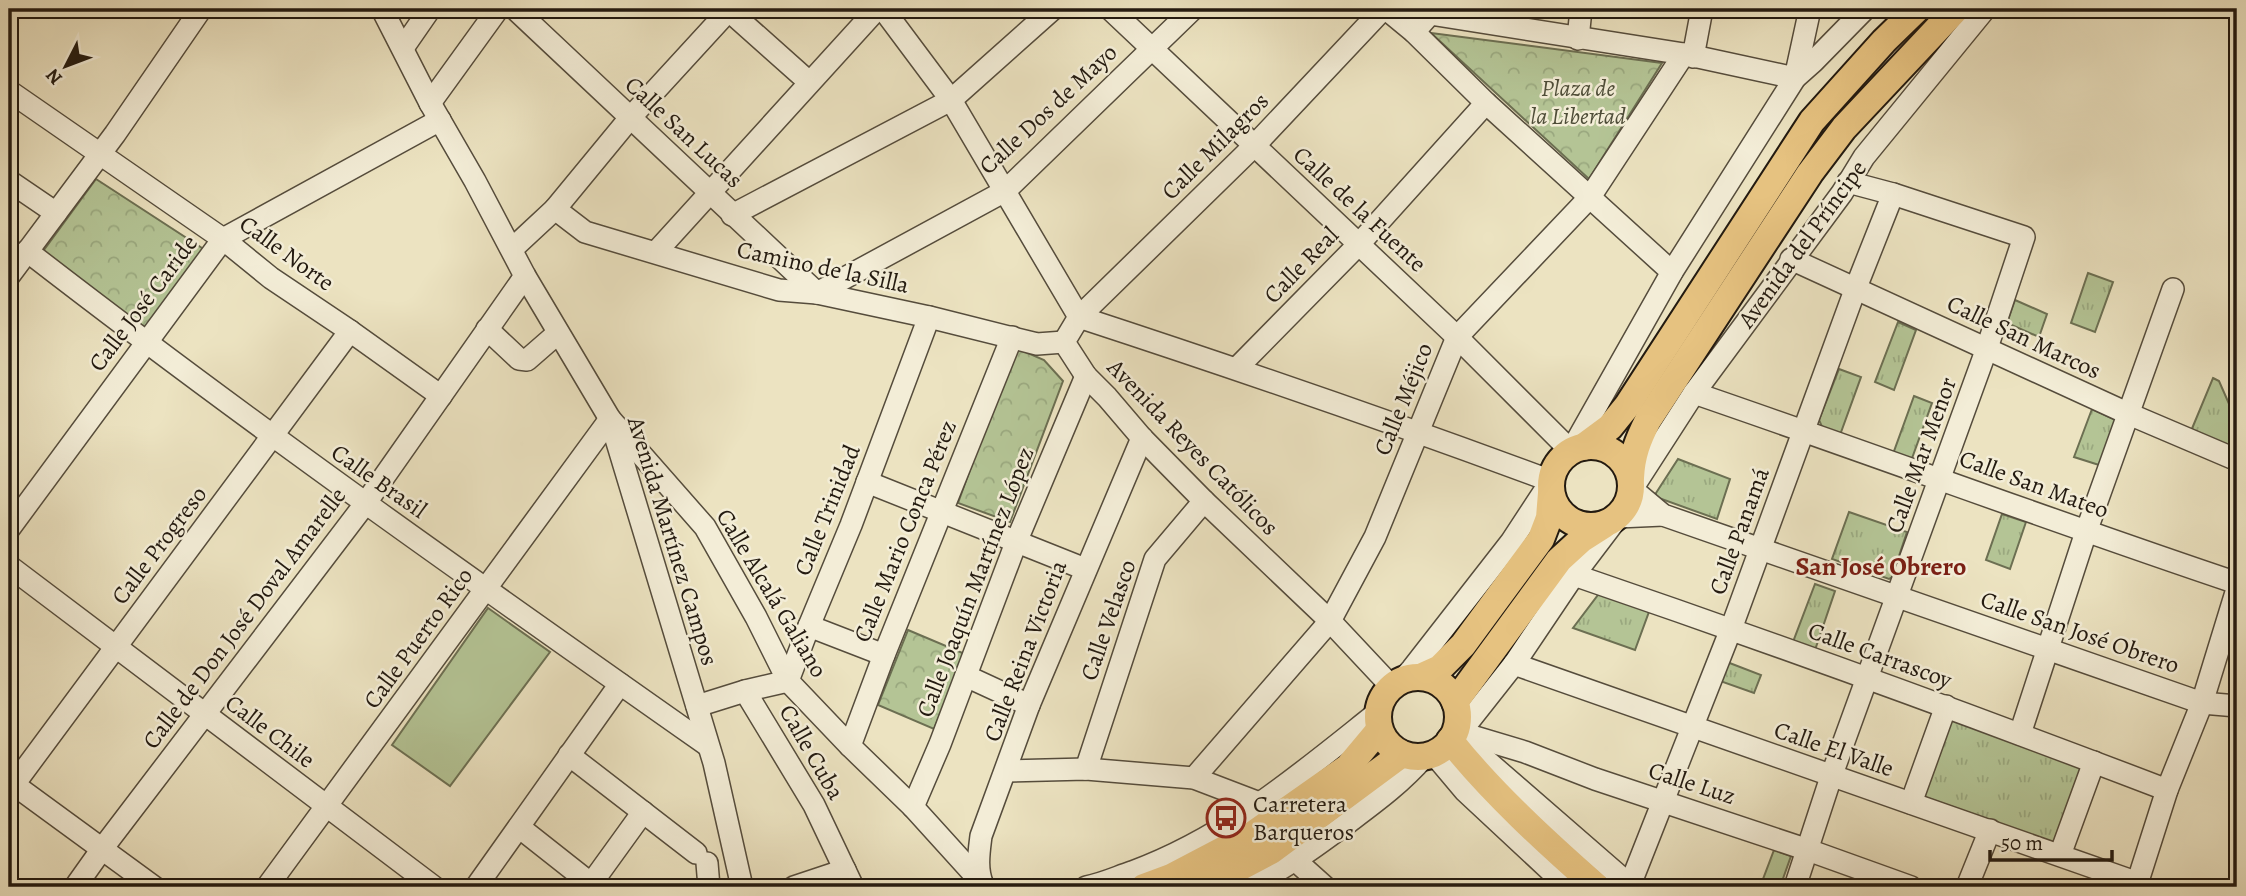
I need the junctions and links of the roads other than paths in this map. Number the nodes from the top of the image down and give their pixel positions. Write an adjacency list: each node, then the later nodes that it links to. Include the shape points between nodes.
1 (201, 9): 34 (street)
2 (382, 9): 23 (street, Avenida Martínez Campos)
3 (429, 9): 23 (street)
4 (498, 9): 31 (street)
5 (515, 9): 32 (street, Calle San Lucas)
6 (728, 9): 27 (street); 32 (street)
7 (877, 9): 27 (street)
8 (883, 9): 29 (street)
9 (1053, 9): 29 (street)
10 (1110, 9): 24 (street, Calle de la Fuente)
11 (1193, 9): 24 (street, Calle Dos de Mayo)
12 (1385, 9): 21 (street); 33 (street, Calle Milagros)
13 (1581, 9): 22 (street)
14 (1702, 9): 25 (street)
15 (1810, 9): 26 (street)
16 (1865, 9): 26 (street)
17 (1917, 9): 76 (main road, via 1811,121 1619,417)
18 (1956, 9): 80 (main road, Avenida del Príncipe, via 1844,128 1810,173 1648,420 1636,442)
19 (1985, 9): 36 (street, Avenida del Príncipe)
20 (1431, 11): 21 (street); 22 (street)
21 (1414, 32): 30 (street)
22 (1578, 38): 25 (street)
23 (403, 48): 31 (street, Avenida Martínez Campos)
24 (1151, 48): 33 (street, Calle de la Fuente); 37 (street, Calle Dos de Mayo)
25 (1689, 56): 26 (street); 40 (street, Calle Méjico)
26 (1795, 78): 50 (street)
27 (809, 82): 38 (street)
28 (9, 91): 34 (street, Calle Norte)
29 (951, 100): 37 (street); 43 (street)
30 (1486, 103): 40 (street); 45 (street, Calle Real)
31 (435, 111): 44 (street, Calle José Caride); 46 (street, Avenida Martínez Campos)
32 (630, 118): 38 (street, Calle San Lucas); 41 (street)
33 (1254, 146): 45 (street, Calle de la Fuente); 57 (street, Calle Milagros)
34 (100, 154): 42 (street); 44 (street, Calle Norte)
35 (9, 181): 42 (street)
36 (1848, 182): 39 (street); 49 (street, Avenida del Príncipe)
37 (1005, 191): 55 (street, Calle Dos de Mayo); 57 (street)
38 (710, 194): 43 (street, Calle San Lucas); 48 (street)
39 (1893, 194): 54 (street, Calle Panamá); 65 (street, Calle Mar Menor, via 2024,237)
40 (1590, 197): 50 (street); 62 (street, Calle Méjico)
41 (555, 209): 46 (street); 48 (street, Camino de la Silla, via 585,232)
42 (56, 213): 47 (street)
43 (732, 215): 55 (street, Calle San Lucas)
44 (223, 239): 59 (street, Calle Norte); 64 (street, Calle José Caride)
45 (1359, 244): 62 (street, Calle de la Fuente); 66 (street, Calle Real)
46 (512, 249): 52 (street, Avenida Martínez Campos)
47 (27, 251): 51 (street); 64 (street, Calle Brasil)
48 (656, 252): 55 (street, Camino de la Silla, via 779,290)
49 (1791, 259): 54 (street, Calle San Marcos); 68 (street, Avenida del Príncipe)
50 (1672, 272): 76 (street)
51 (9, 276)
52 (525, 276): 58 (street, Calle de Don José Doval Amarelle); 60 (street, Avenida Martínez Campos)
53 (2173, 289): 70 (street)
54 (1855, 290): 65 (street, Calle San Marcos); 72 (street, Calle Panamá)
55 (817, 293): 56 (street, Camino de la Silla)
56 (929, 317): 61 (street, Camino de la Silla); 79 (street, Calle Trinidad)
57 (1079, 317): 63 (street); 66 (street)
58 (487, 329): 60 (street, via 519,359 527,360); 69 (street, Calle de Don José Doval Amarelle)
59 (350, 331): 69 (street, Calle Norte); 74 (street, Calle Progreso)
60 (558, 333): 71 (street, Avenida Martínez Campos)
61 (1012, 337): 63 (street, Camino de la Silla, via 1037,344); 84 (street, Calle Mario Conca Pérez)
62 (1457, 337): 73 (street, Calle Méjico); 76 (street, Calle de la Fuente)
63 (1064, 342): 67 (street, Avenida Reyes Católicos)
64 (145, 343): 74 (street, Calle Brasil); 87 (street, Calle José Caride)
65 (1987, 348): 70 (street, Calle San Marcos); 78 (street, Calle Mar Menor)
66 (1237, 368): 73 (street)
67 (1086, 376): 75 (street, Avenida Reyes Católicos); 89 (street, Calle Joaquín Martínez López)
68 (1694, 393): 72 (street, Calle San Mateo); 80 (street, Avenida del Príncipe)
69 (441, 396): 83 (street, Calle de Don José Doval Amarelle)
70 (2129, 414): 77 (street, Calle San Marcos); 88 (street)
71 (610, 419): 95 (street, Calle Puerto Rico); 107 (street, Calle Alcalá Galiano, via 705,527); 114 (street, Avenida Martínez Campos)
72 (1804, 431): 78 (street, Calle San Mateo); 90 (street, Calle Panamá)
73 (1419, 432): 81 (street); 98 (street, Calle Méjico, via 1375,537)
74 (272, 436): 83 (street, Calle Brasil); 101 (street, Calle Progreso)
75 (1142, 438): 82 (street, Avenida Reyes Católicos); 92 (street, Calle Reina Victoria)
76 (1577, 449): 80 (main road, via 1613,452 1627,468); 81 (main road, via 1557,464)
77 (2237, 460)
78 (1940, 478): 88 (street, Calle San Mateo); 97 (street, Calle Mar Menor)
79 (867, 482): 84 (street); 99 (street, Calle Trinidad)
80 (1631, 483): 85 (street, Calle San José Obrero); 86 (main road, via 1625,509)
81 (1551, 487): 86 (main road, via 1555,504 1570,521 1593,527); 108 (main road, via 1549,518 1541,539 1463,645 1440,668)
82 (1204, 501): 98 (street, Avenida Reyes Católicos); 126 (street, Calle Velasco, via 1155,559)
83 (365, 504): 95 (street, Calle Brasil); 117 (street, Calle de Don José Doval Amarelle)
84 (941, 511): 89 (street); 103 (street, Calle Mario Conca Pérez)
85 (1663, 515): 86 (street, Calle San José Obrero); 90 (street, Calle San José Obrero)
86 (1611, 521): 93 (street); 111 (main road, via 1559,560)
87 (9, 529)
88 (2086, 532): 94 (street, Calle San Mateo); 102 (street)
89 (1017, 540): 92 (street); 105 (street, Calle Joaquín Martínez López)
90 (1760, 548): 97 (street, Calle San José Obrero); 100 (street, Calle Panamá)
91 (9, 566): 101 (street, Calle Chile)
92 (1085, 569): 113 (street, Calle Reina Victoria)
93 (1574, 575): 100 (street, Calle Carrascoy); 104 (street)
94 (2237, 583)
95 (487, 589): 109 (street, Calle Brasil); 135 (street, Calle Puerto Rico)
96 (2237, 589): 112 (street)
97 (1897, 597): 102 (street, Calle San José Obrero); 106 (street, Calle Mar Menor)
98 (1330, 621): 108 (street, Avenida Reyes Católicos); 129 (street, Calle Méjico)
99 (808, 626): 103 (street); 107 (street, Calle Trinidad)
100 (1731, 629): 106 (street, Calle Carrascoy); 119 (street, Calle Panamá)
101 (116, 647): 117 (street, Calle Chile); 130 (street, Calle Progreso)
102 (2049, 649): 112 (street, Calle San José Obrero); 120 (street)
103 (884, 655): 123 (street, Calle Mario Conca Pérez)
104 (1514, 664): 119 (street, Calle El Valle); 121 (street, via 1469,721)
105 (966, 676): 113 (street); 136 (street, Calle Joaquín Martínez López)
106 (1867, 679): 115 (street, Calle Carrascoy); 128 (street, Calle Mar Menor)
107 (788, 681): 110 (street); 123 (street, Calle Alcalá Galiano)
108 (1404, 681): 111 (main road, via 1435,680); 118 (main road, via 1384,694)
109 (620, 684): 122 (street, Calle Brasil); 124 (street)
110 (745, 691): 114 (street, Calle Cuba); 144 (street, Calle Cuba, via 814,805)
111 (1455, 702): 121 (main road, via 1458,716)
112 (2202, 703): 116 (street, Calle San José Obrero); 131 (street)
113 (1029, 705): 127 (street, Calle Reina Victoria)
114 (697, 706): 122 (street, Avenida Martínez Campos)
115 (1946, 706): 120 (street, Calle Carrascoy); 133 (street)
116 (2237, 706)
117 (204, 714): 135 (street, Calle Chile); 140 (street, Calle de Don José Doval Amarelle)
118 (1378, 721): 121 (main road, via 1388,745); 134 (street); 158 (main road, via 1348,767 1254,834)
119 (1693, 728): 128 (street, Calle El Valle); 132 (street, Calle Panamá)
120 (2020, 734): 125 (street, Calle Carrascoy)
121 (1439, 742): 132 (street, Calle Luz, via 1525,752); 143 (street, via 1404,780); 148 (street); 159 (main road, via 1271,851); 162 (street, via 1465,791); 163 (main road, via 1477,772)
122 (707, 746): 155 (street, Avenida Martínez Campos)
123 (850, 746): 136 (street, Calle Alcalá Galiano)
124 (569, 755): 137 (street); 138 (street)
125 (2094, 762): 131 (street, Calle Carrascoy); 142 (street)
126 (1086, 769): 127 (street); 129 (street)
127 (1006, 771): 145 (street, Calle Reina Victoria, via 981,836)
128 (1832, 777): 133 (street, Calle El Valle); 141 (street, Calle Mar Menor)
129 (1194, 778): 134 (street)
130 (10, 785): 140 (street)
131 (2167, 790): 146 (street)
132 (1664, 801): 141 (street, Calle Luz); 148 (street, Calle Panamá)
133 (1911, 803): 139 (street, Calle El Valle)
134 (1262, 804): 157 (street, via 1152,864)
135 (327, 807): 151 (street, Calle Puerto Rico); 152 (street, Calle Chile)
136 (913, 807): 145 (street, Calle Alcalá Galiano)
137 (643, 812): 147 (street); 154 (street, via 701,858)
138 (519, 827): 147 (street); 153 (street)
139 (1990, 830): 142 (street, Calle El Valle); 166 (street)
140 (102, 849): 149 (street, Calle de Don José Doval Amarelle); 150 (street)
141 (1808, 849): 164 (street, Calle Mar Menor); 165 (street, Calle Luz)
142 (2060, 855): 146 (street, Calle El Valle)
143 (1296, 862): 160 (street); 161 (street)
144 (849, 879): 156 (street)
145 (982, 885)
146 (2137, 885)
147 (593, 886)
148 (1631, 886)
149 (75, 887)
150 (154, 887)
151 (267, 887)
152 (434, 887)
153 (476, 887)
154 (709, 887)
155 (742, 887)
156 (794, 887)
157 (1086, 887)
158 (1144, 887)
159 (1203, 887)
160 (1245, 887)
161 (1325, 887)
162 (1568, 887)
163 (1597, 887)
164 (1795, 887)
165 (1911, 887)
166 (1967, 887)

